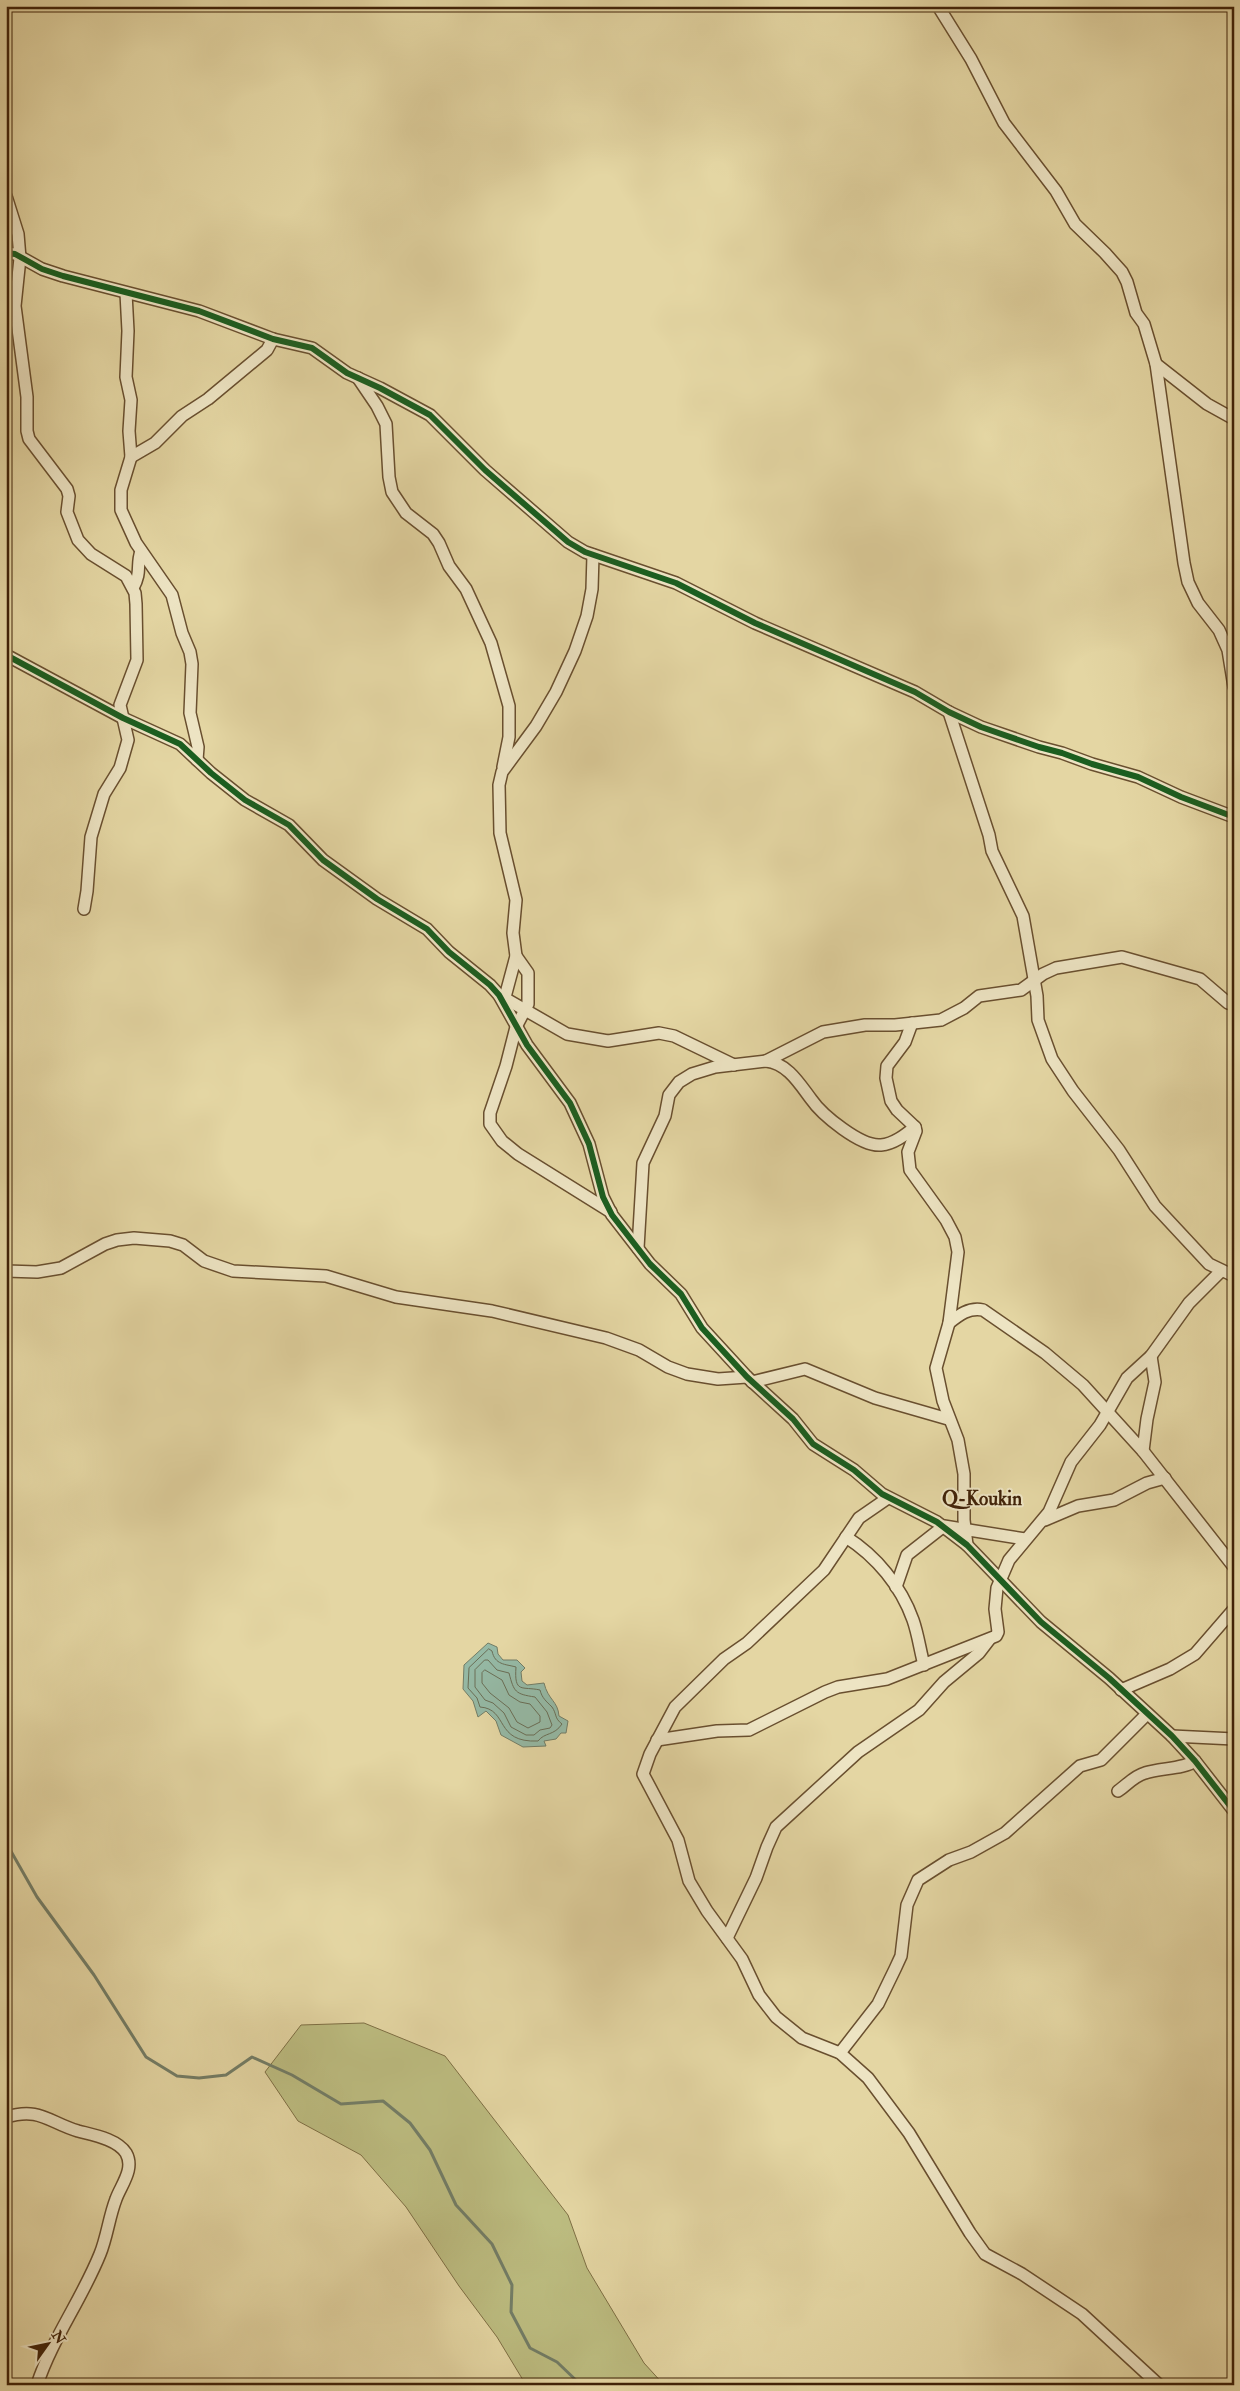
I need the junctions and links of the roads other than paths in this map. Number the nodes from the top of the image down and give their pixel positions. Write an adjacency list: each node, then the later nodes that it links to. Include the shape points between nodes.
1 (938, 6): 7 (street, via 1009,130 1056,191 1075,224 1122,272 1136,313 1144,324)
2 (6, 196): 4 (street, via 18,234)
3 (6, 253): 4 (street)
4 (20, 258): 5 (street, via 42,269); 13 (street, via 15,306 28,397 29,439 67,489 69,521 82,546 126,576)
5 (126, 293): 6 (street, via 199,311); 10 (street, via 126,377 131,400)
6 (273, 338): 8 (street, via 319,352); 10 (street, via 266,350 208,399 182,416 155,443)
7 (1156, 364): 9 (street, via 1207,404); 15 (street, via 1188,582 1228,650)
8 (358, 378): 12 (street, via 430,415 485,470 548,525 568,542); 19 (street, via 386,424 388,477 392,492 406,513 439,542 492,643 509,706 509,737)
9 (1234, 419)
10 (131, 457): 11 (street, via 120,500 126,525)
11 (141, 551): 13 (street, via 140,573); 18 (street, via 172,595 192,658 190,713 198,747)
12 (593, 555): 16 (street, via 676,583 755,623 915,692); 19 (street, via 587,616 575,651 536,726)
13 (133, 588): 17 (street, via 138,650 135,668 120,700)
14 (6, 655): 17 (street)
15 (1234, 687)
16 (949, 712): 20 (street, via 1004,736 1138,777); 23 (street, via 992,851 1021,910)
17 (123, 718): 18 (street, via 180,744); 21 (street, via 128,740 120,768 104,794 91,837)
18 (197, 760): 24 (street, via 245,800 289,825 322,860 427,929)
19 (502, 772): 22 (street, via 498,818 516,894)
20 (1234, 817)
21 (84, 909)
22 (516, 956): 24 (street); 26 (street, via 528,972)
23 (1034, 981): 25 (street, via 1056,968 1122,957 1200,979); 27 (street, via 1021,990 979,996 941,1020); 34 (street, via 1040,1026 1058,1071 1120,1150 1155,1206 1198,1253)
24 (502, 996): 26 (street); 28 (street)
25 (1234, 1004)
26 (526, 1010): 28 (street); 30 (street, via 555,1028 580,1037 613,1041 660,1033 674,1036)
27 (912, 1023): 29 (street, via 865,1025 823,1032); 31 (street, via 905,1042 887,1066 886,1078 891,1101)
28 (516, 1027): 32 (street, via 577,1116); 32 (street, via 490,1113 492,1129 518,1154)
29 (766, 1061): 30 (street); 31 (street, via 780,1064 835,1124 870,1143 890,1143)
30 (736, 1065): 33 (street, via 692,1074 679,1082 669,1095 665,1116 643,1163)
31 (915, 1127): 37 (street, via 908,1152 910,1170 946,1220 958,1252)
32 (611, 1212): 33 (street)
33 (638, 1248): 39 (street, via 656,1271 681,1294 697,1323)
34 (1222, 1271): 36 (street); 38 (street, via 1189,1303)
35 (6, 1272): 39 (street, via 61,1268 117,1240 170,1241 183,1245 204,1261 234,1271 326,1276 396,1297 492,1311 606,1338 687,1374)
36 (1234, 1276)
37 (948, 1323): 40 (street, via 968,1311 983,1310 1063,1368); 41 (street, via 936,1368)
38 (1150, 1356): 40 (street, via 1127,1378); 42 (street, via 1156,1382 1147,1419)
39 (749, 1380): 41 (street, via 805,1369 874,1398); 44 (street, via 793,1419 813,1444 854,1470)
40 (1108, 1412): 42 (street); 45 (street, via 1071,1462 1056,1501)
41 (948, 1419): 47 (street, via 958,1440 964,1474)
42 (1144, 1451): 43 (street)
43 (1165, 1478): 45 (street, via 1114,1500 1078,1506); 51 (street)
44 (888, 1498): 46 (street); 48 (street, via 859,1518)
45 (1043, 1521): 49 (street)
46 (944, 1526): 47 (street); 50 (street); 53 (street, via 907,1555)
47 (965, 1528): 49 (street); 50 (street)
48 (846, 1537): 53 (street, via 872,1556); 61 (street, via 824,1570 675,1707)
49 (1025, 1539): 52 (street, via 1008,1560)
50 (967, 1545): 52 (street)
51 (1234, 1567)
52 (999, 1580): 55 (street, via 995,1609 998,1632); 57 (street, via 1041,1622)
53 (896, 1587): 56 (street, via 913,1620)
54 (1234, 1609): 57 (street, via 1195,1654 1170,1669)
55 (989, 1640): 56 (street); 65 (street, via 918,1710 858,1752 830,1781 776,1827)
56 (924, 1665): 61 (street, via 887,1679 824,1692 749,1730)
57 (1121, 1690): 58 (street)
58 (1147, 1714): 59 (street); 66 (street, via 1101,1760 1080,1766 1005,1833 949,1860 918,1880 907,1905 901,1956 878,2004)
59 (1172, 1736): 60 (street); 62 (street)
60 (1234, 1739)
61 (657, 1740): 65 (street, via 643,1774 678,1840 689,1881)
62 (1195, 1761): 63 (street, via 1188,1766 1142,1774); 64 (street)
63 (1118, 1791)
64 (1234, 1811)
65 (727, 1938): 66 (street, via 759,1995 776,2017 802,2038)
66 (840, 2053): 69 (street, via 868,2078 888,2104 985,2254 1082,2314)
67 (6, 2117): 68 (street, via 41,2114 66,2128 115,2144 129,2160 100,2255)
68 (37, 2385)
69 (1159, 2385)

